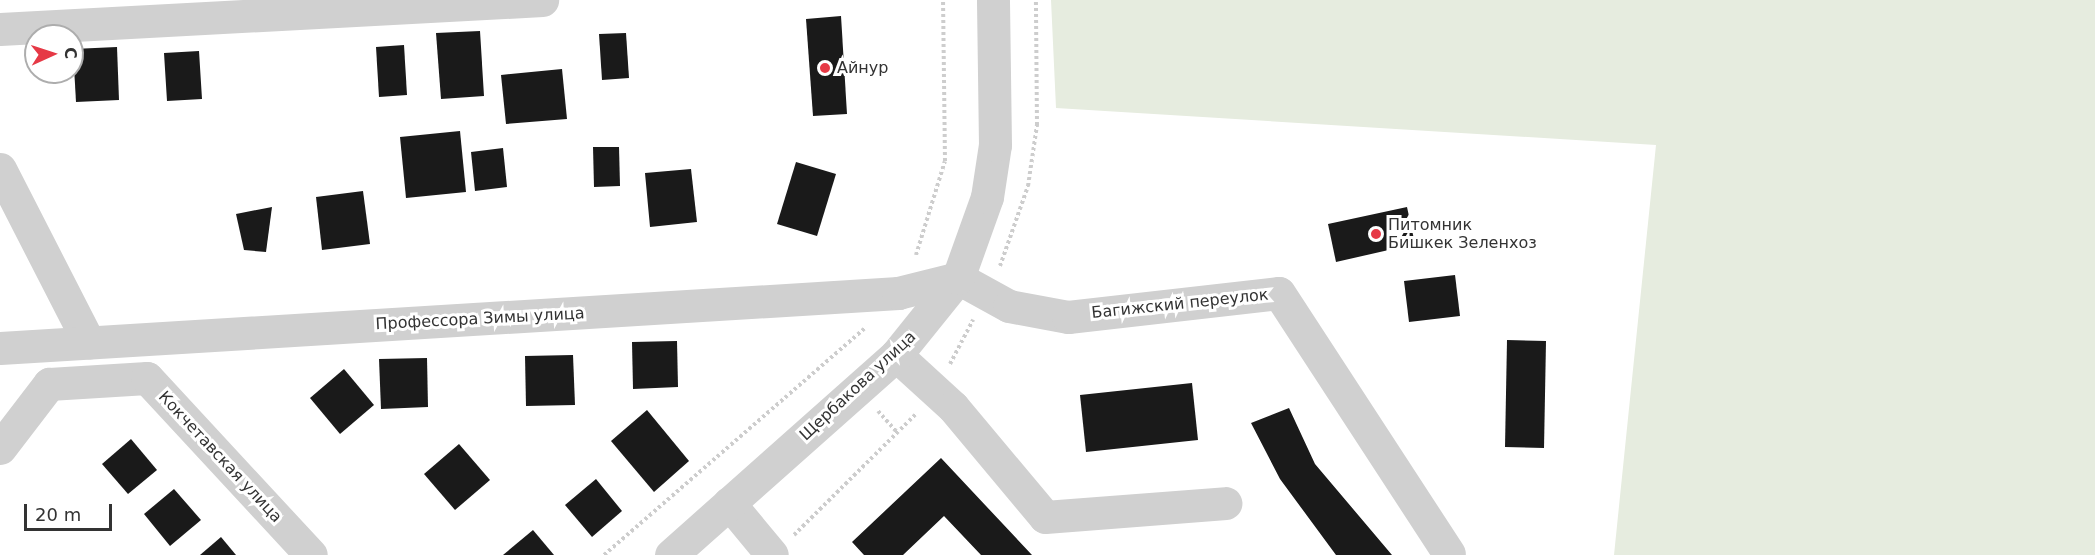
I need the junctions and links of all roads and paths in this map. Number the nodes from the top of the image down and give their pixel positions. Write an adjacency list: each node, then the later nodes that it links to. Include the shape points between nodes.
1 (542, 0): 4 (street)
2 (993, 0): 9 (street, Щербакова улица, via 995,145 987,197)
3 (1036, 0): 6 (path)
4 (386, 5): 5 (street)
5 (118, 13): 7 (street)
6 (1037, 19)
7 (0, 29)
8 (0, 169): 11 (street)
9 (958, 278): 11 (street, Профессора Зимы улица, via 898,293); 13 (street, Щербакова улица); 22 (street, Багижский переулок, via 1010,306 1068,317 1280,293)
10 (976, 314): 14 (path)
11 (89, 343): 12 (street, Профессора Зимы улица)
12 (0, 348)
13 (896, 355): 19 (street, Щербакова улица); 20 (street, via 953,407 1045,517)
14 (948, 369)
15 (876, 408): 17 (path)
16 (921, 410): 17 (path)
17 (898, 433): 21 (path)
18 (0, 448): 23 (street, Кокчетавская улица, via 49,384 147,378)
19 (729, 503): 21 (street); 24 (street, Щербакова улица)
20 (1225, 503)
21 (779, 548)
22 (1449, 554)
23 (311, 555)
24 (671, 555)

